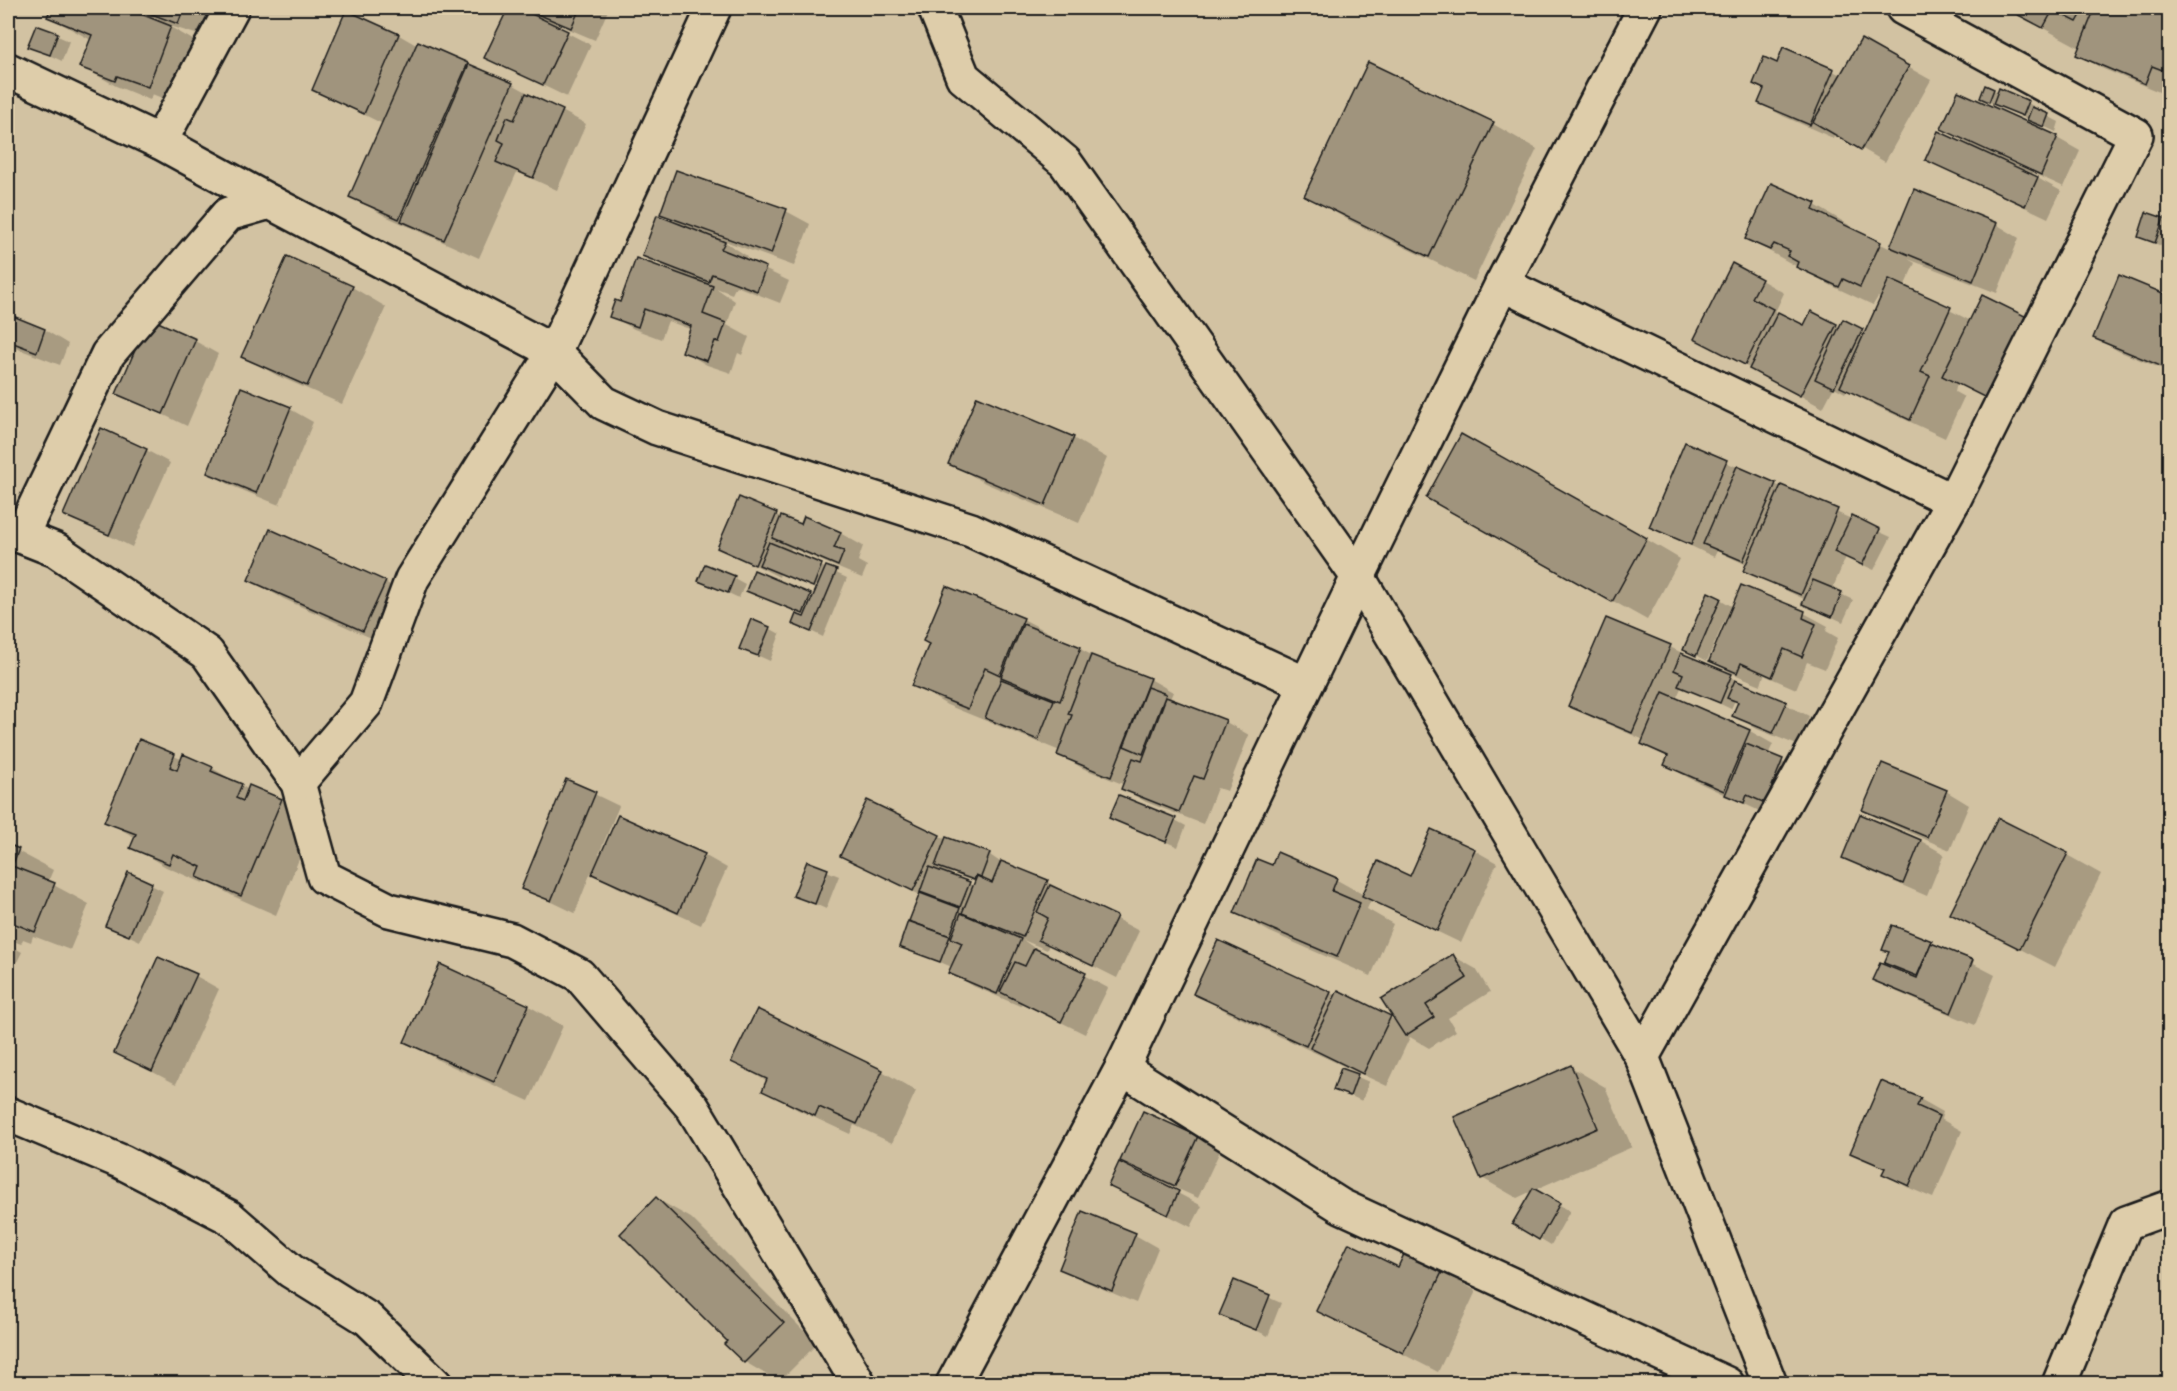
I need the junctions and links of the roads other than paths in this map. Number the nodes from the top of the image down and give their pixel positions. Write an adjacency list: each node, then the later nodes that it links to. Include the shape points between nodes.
1 (232, 8): 7 (street)
2 (714, 8): 10 (street)
3 (935, 8): 13 (street, via 963,77 1065,162)
4 (1645, 8): 9 (street)
5 (1903, 8): 11 (street, via 2136,135)
6 (8, 70): 7 (street)
7 (160, 142): 8 (street)
8 (270, 202): 10 (street); 12 (street, via 228,214 108,354)
9 (1502, 284): 11 (street); 13 (street)
10 (554, 352): 14 (street, via 604,403 657,428 971,530); 15 (street, via 412,579 366,703)
11 (1953, 501): 16 (street)
12 (14, 533): 15 (street, via 56,550 207,653)
13 (1358, 577): 14 (street); 16 (street)
14 (1306, 684): 17 (street)
15 (298, 783): 21 (street, via 324,877 389,910 512,940 579,975 693,1108)
16 (1642, 1057): 24 (street)
17 (1122, 1068): 22 (street); 23 (street, via 1341,1206)
18 (8, 1114): 20 (street, via 122,1162 229,1217 291,1271 368,1319)
19 (2169, 1208): 25 (street, via 2126,1223)
20 (435, 1383)
21 (860, 1383)
22 (953, 1383)
23 (1727, 1383)
24 (1770, 1383)
25 (2059, 1383)

